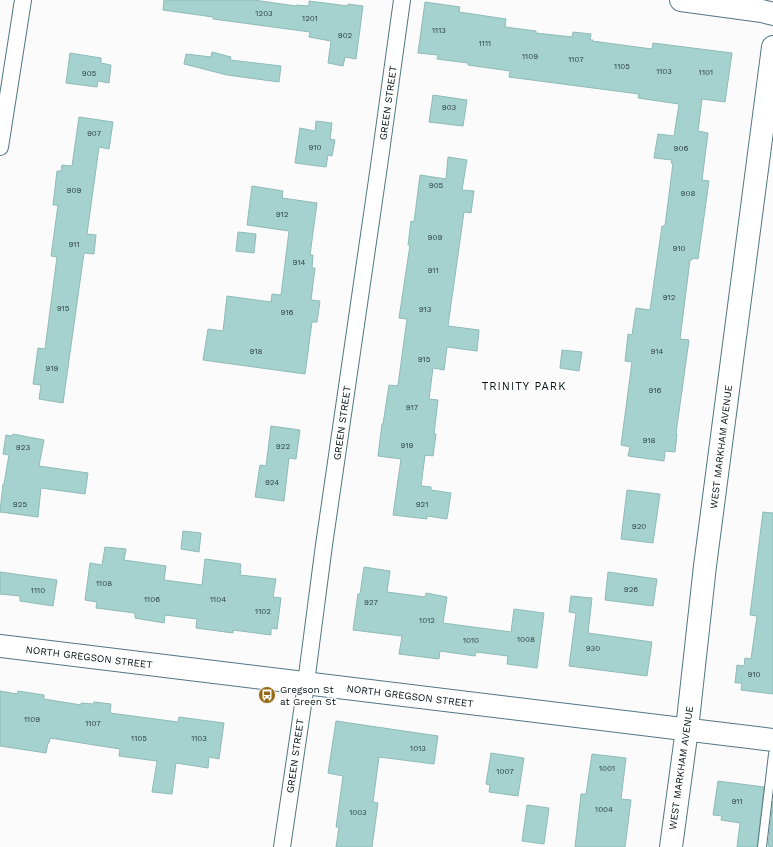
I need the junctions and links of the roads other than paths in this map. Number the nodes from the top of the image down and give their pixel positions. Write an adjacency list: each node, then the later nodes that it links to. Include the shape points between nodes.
1 (23, 0): 6 (street)
2 (402, 0): 8 (street, GREEN STREET)
3 (681, 0): 4 (main road)
4 (773, 14)
5 (773, 47): 9 (main road, WEST MARKHAM AVENUE, via 705,566)
6 (0, 146)
7 (0, 646): 8 (main road, NORTH GREGSON STREET)
8 (306, 684): 9 (main road, NORTH GREGSON STREET); 12 (street, GREEN STREET)
9 (687, 729): 10 (main road, NORTH GREGSON STREET); 13 (main road, WEST MARKHAM AVENUE)
10 (773, 740)
11 (773, 754): 14 (lane)
12 (282, 847)
13 (670, 847)
14 (762, 847)

